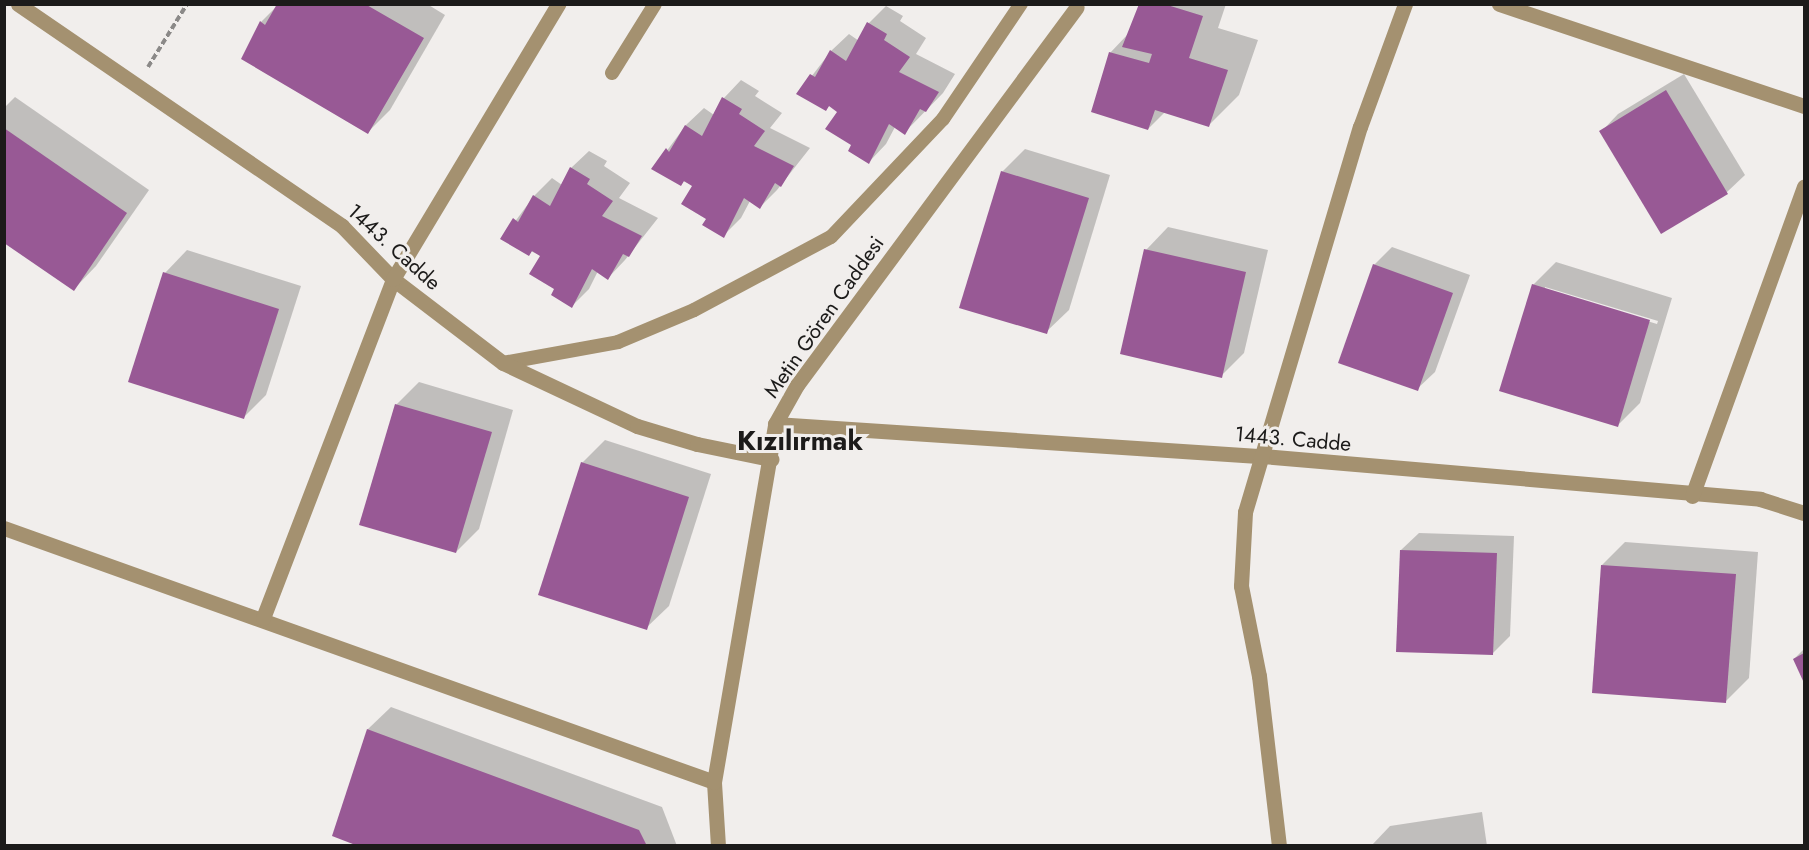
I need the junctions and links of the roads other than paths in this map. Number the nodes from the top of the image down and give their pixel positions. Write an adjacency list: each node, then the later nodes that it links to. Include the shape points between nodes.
1 (18, 4): 11 (street, 1443. Cadde, via 342,226)
2 (558, 4): 11 (street)
3 (655, 4): 8 (lane)
4 (1022, 4): 12 (lane, via 943,119 831,237 694,310 618,342)
5 (1405, 4): 14 (street, via 1360,127)
6 (1499, 4): 9 (street)
7 (1077, 7): 13 (street, Metin Gören Caddesi, via 797,385)
8 (612, 73)
9 (1804, 105)
10 (1804, 187): 16 (street)
11 (393, 279): 12 (street, 1443. Cadde); 19 (street)
12 (502, 363): 15 (street, 1443. Cadde, via 637,426 697,444)
13 (775, 424): 14 (street, 1443. Cadde); 15 (street, Metin Gören Caddesi)
14 (1262, 456): 16 (street, 1443. Cadde); 22 (street, via 1245,512 1241,586 1259,676)
15 (771, 459): 20 (street, Metin Gören Caddesi)
16 (1692, 496): 17 (street, 1443. Cadde, via 1760,500)
17 (1804, 513)
18 (4, 528): 19 (street)
19 (263, 618): 20 (street)
20 (714, 782): 21 (street, Metin Gören Caddesi)
21 (718, 846)
22 (1279, 846)

